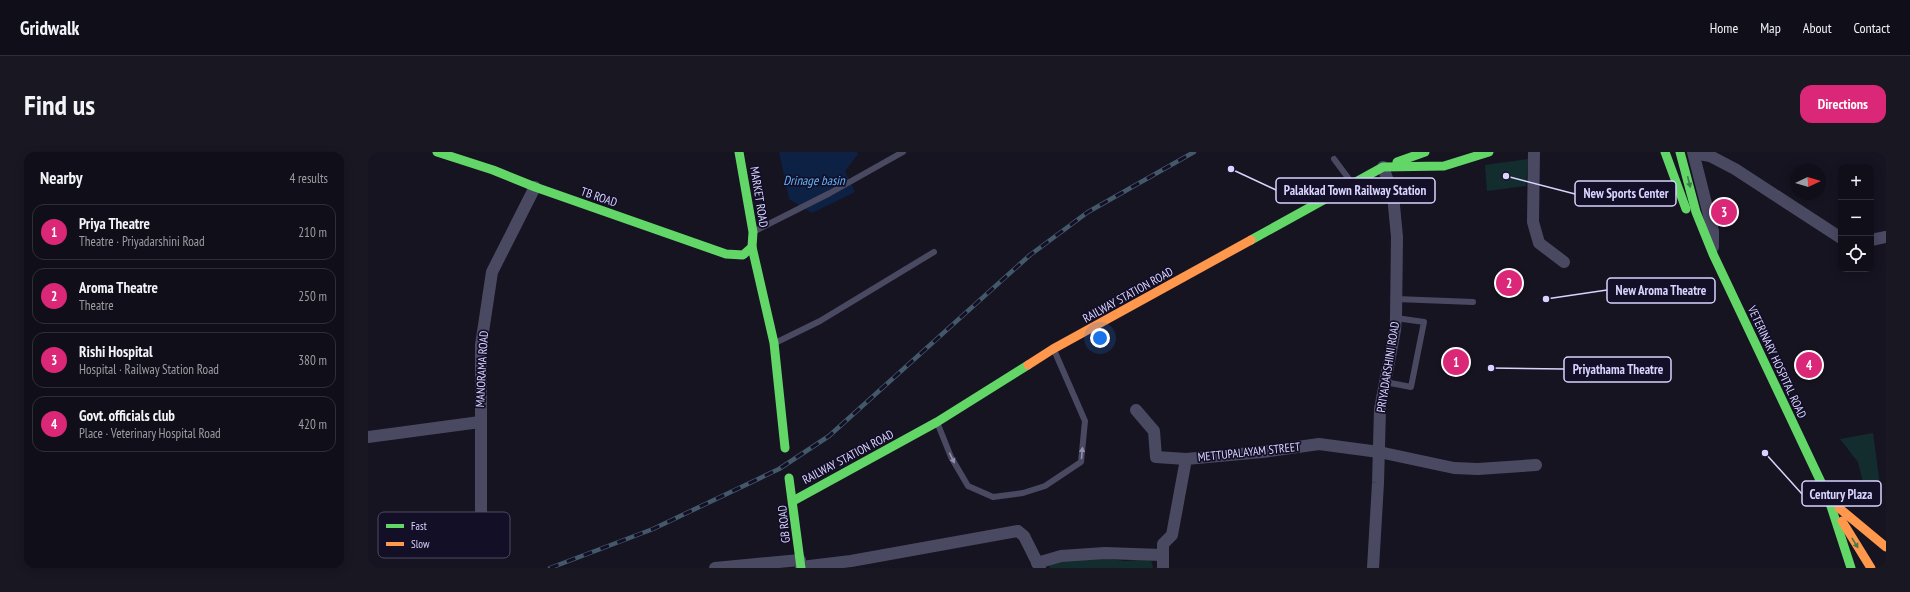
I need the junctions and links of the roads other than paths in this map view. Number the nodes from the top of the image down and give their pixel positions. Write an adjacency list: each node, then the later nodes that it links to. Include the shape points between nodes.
1 (437, 152): 13 (street, TB ROAD)
2 (739, 152): 14 (street, MARKET ROAD)
3 (903, 152): 14 (lane)
4 (1425, 152): 11 (street)
5 (1489, 152): 11 (street, RAILWAY STATION ROAD, via 1444,166)
6 (1534, 152): 22 (street, via 1532,222 1539,243)
7 (1665, 152): 15 (street, via 1685,207 1695,225)
8 (1680, 152): 15 (street, VETERINARY HOSPITAL ROAD, one-way to 15, via 1696,212)
9 (1694, 152): 16 (street, via 1710,156 1735,169); 21 (street, via 1712,232)
10 (1334, 159): 12 (lane)
11 (1383, 167): 12 (street, RAILWAY STATION ROAD); 23 (street, PRIYADARSHINI ROAD, via 1392,195 1397,237)
12 (1352, 184): 27 (street, RAILWAY STATION ROAD)
13 (535, 187): 19 (street, TB ROAD, via 726,254 743,254); 30 (street, MANORAMA ROAD, via 492,272 481,345)
14 (753, 232): 19 (street, MARKET ROAD)
15 (1707, 236): 21 (street, VETERINARY HOSPITAL ROAD)
16 (1838, 236)
17 (1886, 237): 18 (street)
18 (1874, 239)
19 (752, 247): 26 (street, MARKET ROAD)
20 (934, 252): 26 (lane, via 820,321)
21 (1713, 254): 38 (street, VETERINARY HOSPITAL ROAD)
22 (1564, 262)
23 (1396, 299): 24 (lane); 25 (street, PRIYADARSHINI ROAD)
24 (1473, 302)
25 (1396, 318): 28 (street, PRIYADARSHINI ROAD, via 1396,330); 28 (lane, via 1424,322 1412,386)
26 (774, 344): 33 (street, MARKET ROAD)
27 (1053, 349): 31 (street, RAILWAY STATION ROAD); 31 (lane, one-way to 27, via 951,457 968,486 993,497 1023,493 1044,486 1081,462 1085,421)
28 (1385, 382): 34 (street, PRIYADARSHINI ROAD, via 1380,409)
29 (1136, 410): 35 (street, via 1154,432 1156,457)
30 (480, 422): 32 (street); 40 (street, MANORAMA ROAD)
31 (937, 422): 39 (street, RAILWAY STATION ROAD)
32 (368, 437)
33 (785, 448)
34 (1379, 452): 35 (street, METTUPALAYAM STREET, via 1319,444); 36 (street, METTUPALAYAM STREET, via 1454,468); 47 (street, PRIYADARSHINI ROAD)
35 (1186, 459): 42 (street, METTUPALAYAM STREET, via 1172,535 1163,544)
36 (1536, 465)
37 (789, 478): 39 (street, GB ROAD)
38 (1828, 498): 41 (street, VETERINARY HOSPITAL ROAD); 48 (street, VETERINARY HOSPITAL ROAD); 49 (street, VETERINARY HOSPITAL ROAD, one-way to 49)
39 (793, 501): 43 (street, GB ROAD)
40 (481, 512)
41 (1886, 547)
42 (1162, 555): 44 (street, via 1105,553 1060,556); 46 (street, METTUPALAYAM STREET)
43 (801, 565): 44 (street, via 883,555 1018,531 1024,536); 45 (street)
44 (1038, 566)
45 (715, 568)
46 (1163, 568)
47 (1373, 568)
48 (1851, 568)
49 (1871, 568)

